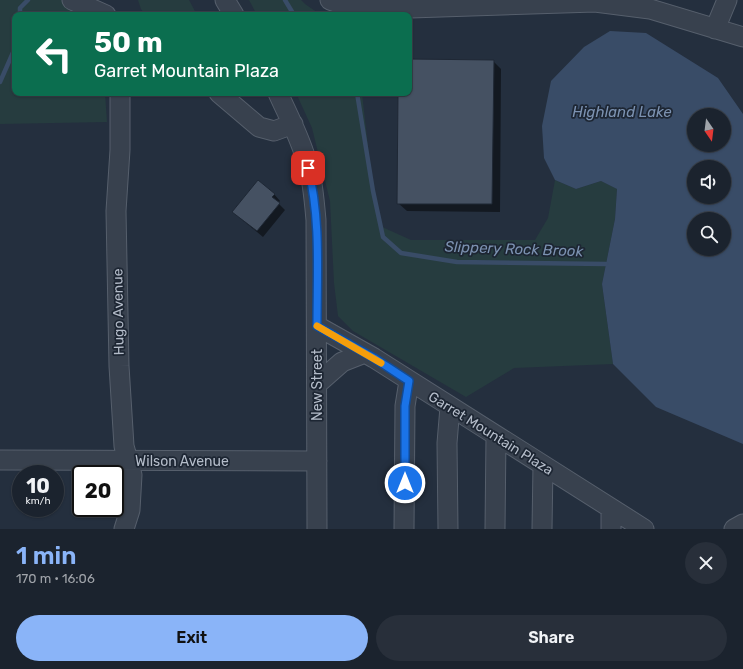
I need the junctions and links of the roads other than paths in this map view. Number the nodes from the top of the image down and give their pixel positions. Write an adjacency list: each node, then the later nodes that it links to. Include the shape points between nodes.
1 (72, 0): 6 (street)
2 (225, 0): 7 (street)
3 (330, 0): 5 (street, via 353,8)
4 (727, 0): 8 (street)
5 (380, 4): 8 (street, via 595,2 650,9)
6 (99, 12)
7 (232, 12)
8 (715, 29): 9 (street)
9 (743, 38)
10 (120, 96): 21 (street, Hugo Avenue, via 116,211 119,366 124,446)
11 (223, 96): 13 (street, via 259,127 274,131)
12 (279, 96): 13 (street, New Street)
13 (293, 124): 14 (street, New Street, via 305,153 312,182)
14 (317, 326): 15 (street, Garret Mountain Plaza); 17 (street, New Street)
15 (365, 353): 16 (street, Garret Mountain Plaza); 17 (street, via 342,362)
16 (409, 381): 18 (street, Garret Mountain Plaza); 28 (street, via 405,406)
17 (317, 384): 22 (street, New Street)
18 (450, 407): 19 (street, Garret Mountain Plaza); 29 (street, via 447,443)
19 (496, 436): 23 (street, Garret Mountain Plaza); 30 (street)
20 (0, 460): 21 (street, Wilson Avenue)
21 (128, 460): 22 (street, Wilson Avenue); 26 (street, Hugo Avenue, via 132,475 130,510)
22 (317, 461): 27 (street, New Street)
23 (543, 466): 24 (street, Garret Mountain Plaza); 31 (street)
24 (611, 508): 32 (street); 33 (street, Garret Mountain Plaza)
25 (743, 524): 34 (street)
26 (124, 529)
27 (316, 529)
28 (404, 529)
29 (448, 529)
30 (495, 529)
31 (542, 529)
32 (610, 529)
33 (644, 529)
34 (734, 529)

